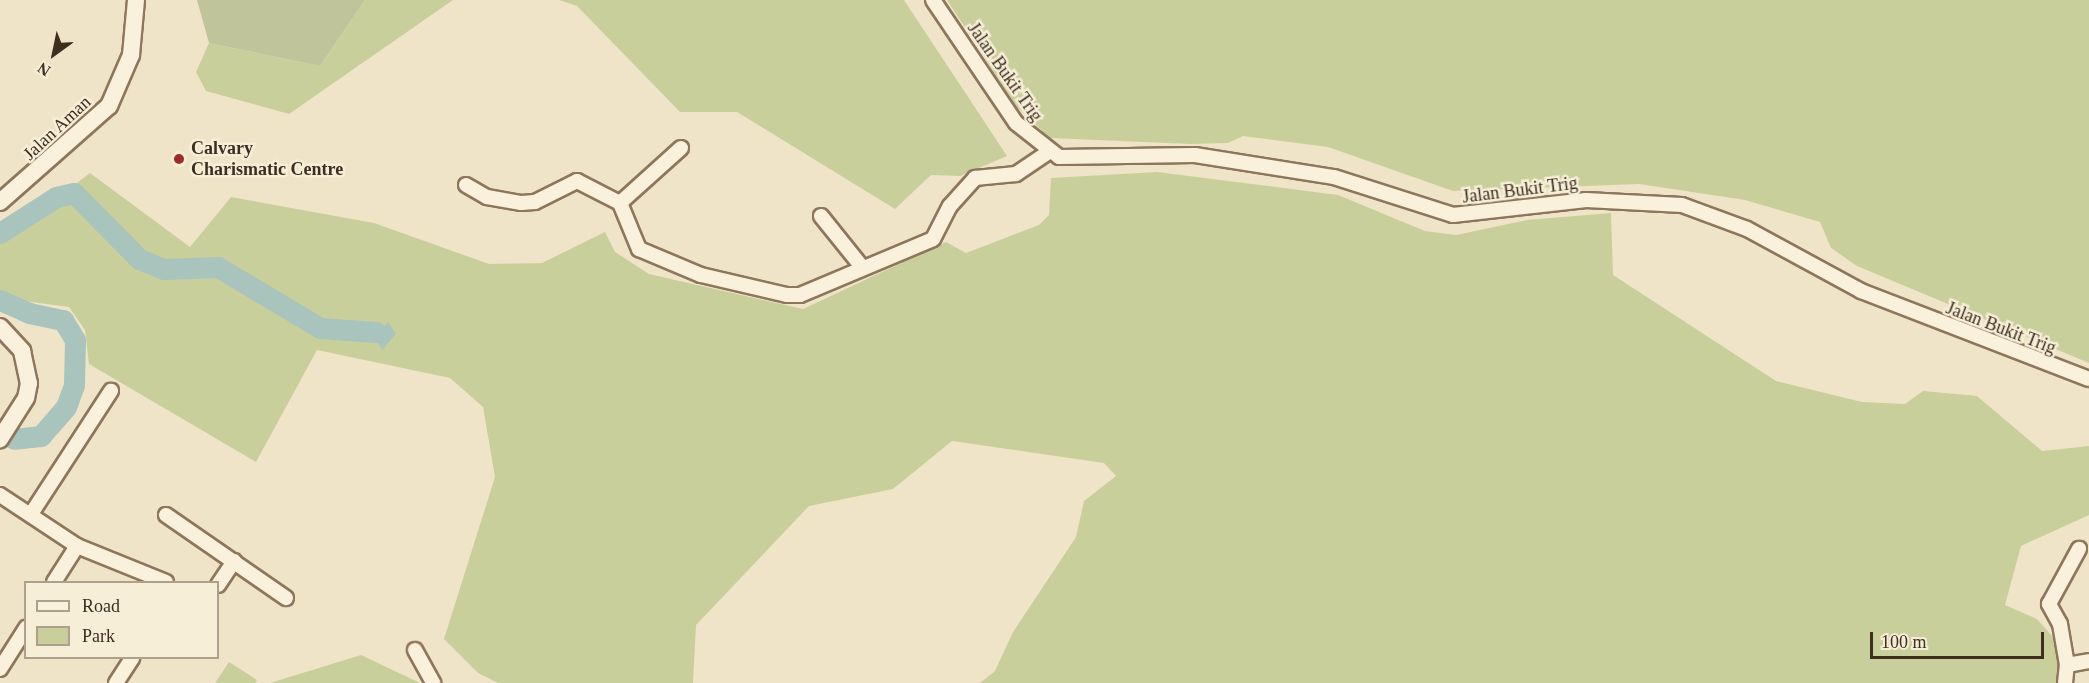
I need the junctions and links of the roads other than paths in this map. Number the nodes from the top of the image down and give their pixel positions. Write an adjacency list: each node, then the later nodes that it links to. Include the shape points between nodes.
1 (136, 0): 6 (street, Jalan Aman, via 131,55 110,105)
2 (933, 0): 4 (street, Jalan Bukit Trig, via 1016,123)
3 (681, 148): 7 (street)
4 (1048, 152): 9 (street, via 1016,174 975,178 956,198 933,239); 11 (street, Jalan Bukit Trig, via 1087,159 1172,153 1334,177 1453,215 1586,200 1682,205 1757,234 1872,296)
5 (466, 185): 7 (street, via 487,197 521,203 547,198 577,181)
6 (0, 202)
7 (620, 202): 9 (street, via 639,249 701,275 800,295)
8 (821, 216): 9 (street)
9 (862, 267)
10 (0, 327): 13 (street, via 22,351 29,383 26,398)
11 (2089, 379)
12 (111, 391): 15 (street)
13 (0, 439)
14 (0, 495): 15 (street)
15 (31, 514): 17 (street)
16 (166, 514): 19 (street)
17 (77, 546): 20 (street); 21 (street)
18 (2079, 549): 28 (street, via 2049,604 2060,624)
19 (234, 561): 22 (street); 23 (street)
20 (55, 581)
21 (164, 581)
22 (219, 584)
23 (286, 598)
24 (24, 631): 29 (street)
25 (415, 650): 31 (street)
26 (131, 659): 30 (street)
27 (2089, 661): 28 (street)
28 (2067, 665): 32 (street)
29 (0, 669)
30 (116, 683)
31 (434, 683)
32 (2065, 683)

